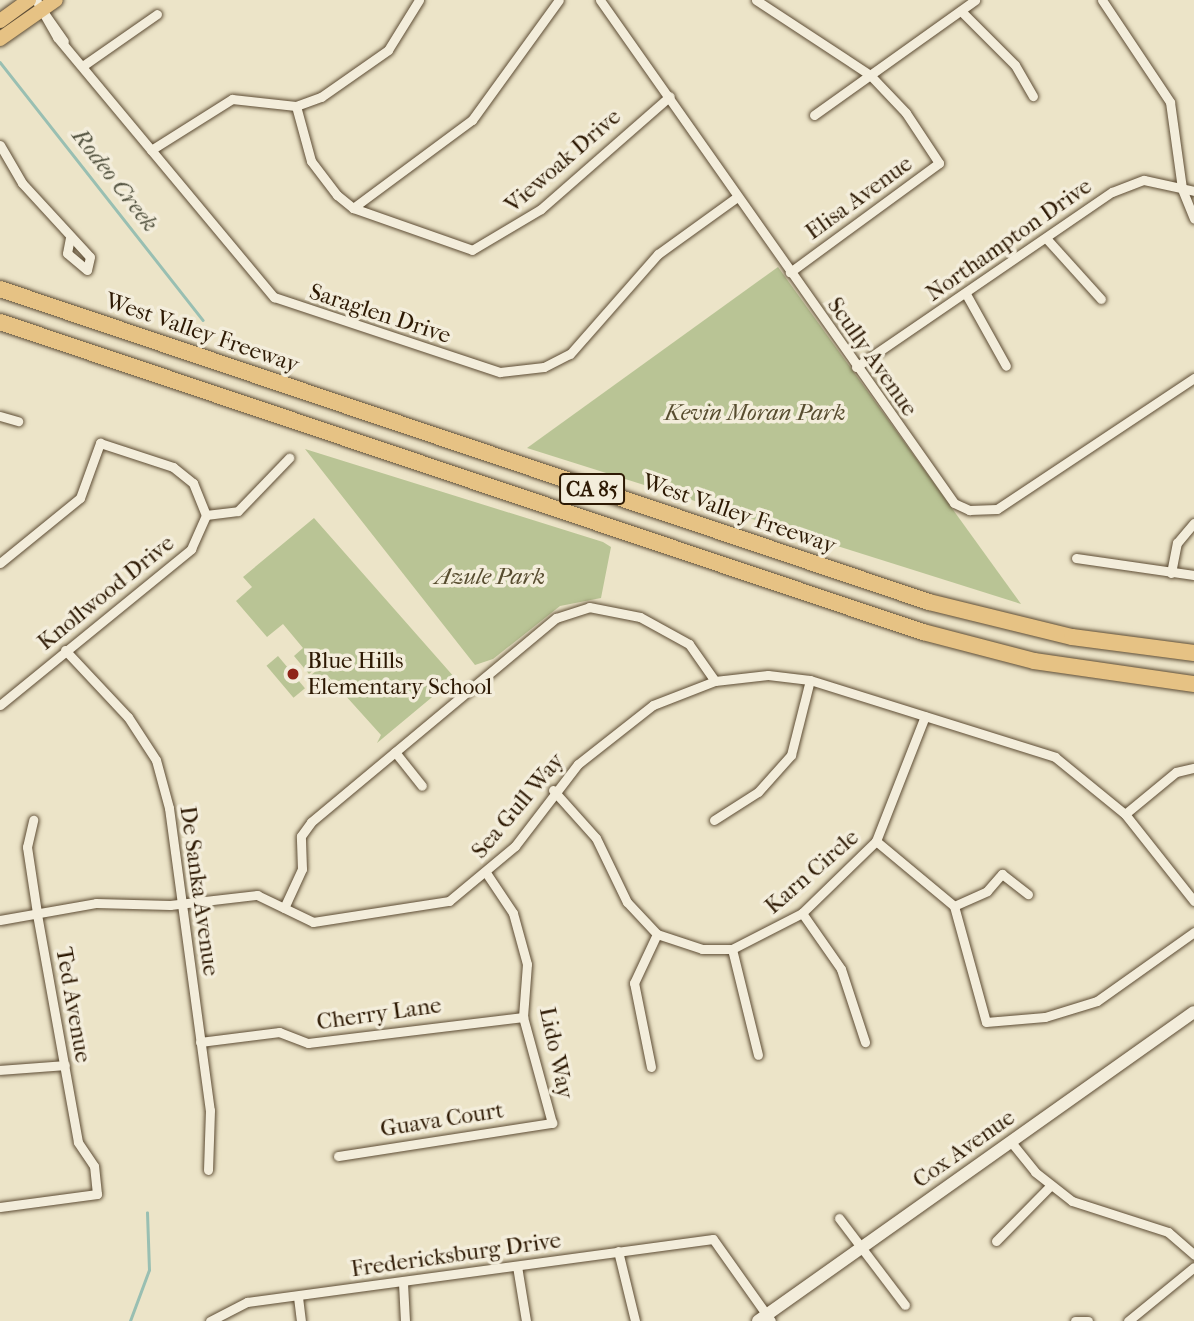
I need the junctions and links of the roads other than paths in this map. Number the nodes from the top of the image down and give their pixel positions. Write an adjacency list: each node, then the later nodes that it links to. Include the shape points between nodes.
1 (29, 0): 12 (main road)
2 (57, 0): 9 (main road)
3 (419, 0): 18 (street, via 388,50 321,97)
4 (559, 0): 25 (street, via 472,120)
5 (600, 0): 16 (street, Scully Avenue)
6 (755, 0): 15 (street)
7 (975, 0): 10 (street)
8 (1102, 0): 22 (street, via 1170,102)
9 (39, 5): 13 (main road); 14 (street, Saraglen Drive, via 44,21)
10 (961, 11): 15 (street); 17 (street, via 1015,65)
11 (157, 14): 14 (street)
12 (0, 21)
13 (0, 39)
14 (84, 65): 21 (street, Saraglen Drive)
15 (870, 75): 19 (street); 29 (street, Elisa Avenue, via 939,163)
16 (670, 96): 24 (street, Scully Avenue); 25 (street, Viewoak Drive, via 541,209 490,244 472,250)
17 (1033, 96)
18 (296, 106): 21 (street, via 232,99); 25 (street, Viewoak Drive, via 311,161)
19 (814, 115)
20 (0, 145): 27 (street, via 22,183)
21 (152, 150): 24 (street, Saraglen Drive, via 274,296 500,372 544,367 570,354 658,254)
22 (1182, 189): 23 (street, Northampton Drive); 26 (street); 28 (street, Northampton Drive, via 1144,180 1112,192)
23 (1194, 191)
24 (737, 197): 29 (street, Scully Avenue)
25 (353, 208)
26 (1194, 219)
27 (70, 237)
28 (1046, 238): 31 (street, Northampton Drive); 32 (street)
29 (790, 272): 35 (street, Scully Avenue)
30 (0, 289): 47 (highway, West Valley Freeway / CA 85, via 929,602 1062,635)
31 (966, 294): 34 (street); 35 (street, Northampton Drive)
32 (1101, 299)
33 (0, 322): 50 (highway, CA 85, via 923,632 1034,661)
34 (1006, 366)
35 (856, 368): 36 (street, Scully Avenue, via 942,491 954,503 983,512 1025,492)
36 (1194, 378)
37 (0, 416): 38 (street)
38 (18, 421)
39 (289, 458): 40 (street, via 278,477 238,511)
40 (206, 515): 43 (street, via 193,483 173,467 100,443 80,498); 46 (street, Knollwood Drive, via 191,549)
41 (1194, 523): 44 (street, via 1177,543)
42 (1076, 558): 44 (street)
43 (0, 563)
44 (1171, 573): 45 (street)
45 (1194, 575)
46 (65, 650): 51 (street, Knollwood Drive); 64 (street, De Sanka Avenue, via 128,717 156,760 169,807)
47 (1194, 653)
48 (810, 680): 49 (street, Sea Gull Way); 52 (street, Sea Gull Way); 59 (street, via 791,755 758,792)
49 (715, 681): 53 (street, via 689,644 667,629 608,608 572,610); 56 (street, Sea Gull Way, via 653,705)
50 (1194, 684)
51 (0, 705)
52 (925, 716): 57 (street, Sea Gull Way, via 1055,757); 60 (street, Karn Circle)
53 (395, 751): 55 (street); 66 (street, via 311,822 301,836 302,869)
54 (1194, 768): 57 (street, via 1176,772)
55 (422, 786)
56 (554, 790): 61 (street, Sea Gull Way, via 515,846); 71 (street, Karn Circle, via 596,838 627,902)
57 (1125, 814): 63 (street, Sea Gull Way)
58 (33, 820): 67 (street, Ted Avenue, via 27,848)
59 (714, 820)
60 (876, 841): 65 (street); 68 (street, Karn Circle)
61 (487, 874): 66 (street, Sea Gull Way, via 458,896 431,905 313,922); 74 (street, Lido Way, via 513,913 527,964)
62 (1028, 894): 65 (street, via 1002,874 987,891)
63 (1194, 901)
64 (180, 904): 66 (street, Sea Gull Way, via 257,895); 67 (street, Sea Gull Way, via 96,903); 75 (street, De Sanka Avenue)
65 (954, 906): 70 (street, via 986,1022 1045,1017 1097,1001)
66 (284, 908)
67 (37, 913): 69 (street, Sea Gull Way); 78 (street, Ted Avenue)
68 (802, 913): 72 (street, Karn Circle); 76 (street, via 841,969)
69 (0, 920)
70 (1194, 932)
71 (657, 934): 72 (street, Karn Circle, via 702,949); 79 (street, via 634,983)
72 (732, 949): 77 (street)
73 (1194, 1012): 82 (main road, Cox Avenue)
74 (523, 1017): 75 (street, Cherry Lane, via 308,1043 279,1032); 81 (street, Lido Way)
75 (200, 1042): 84 (street, De Sanka Avenue, via 210,1110)
76 (865, 1042)
77 (758, 1055)
78 (65, 1065): 80 (street); 86 (street, Ted Avenue, via 78,1142 94,1166 97,1194)
79 (651, 1067)
80 (0, 1070)
81 (552, 1123): 83 (street, Guava Court)
82 (1010, 1142): 85 (street); 89 (main road, Cox Avenue)
83 (338, 1156)
84 (208, 1170)
85 (1050, 1186): 88 (street); 91 (street, via 1096,1211 1168,1232)
86 (0, 1207)
87 (839, 1218): 89 (street)
88 (996, 1241)
89 (862, 1247): 96 (street); 97 (main road, Cox Avenue)
90 (618, 1251): 92 (street, Fredericksburg Drive); 97 (street, Fredericksburg Drive, via 713,1239); 102 (street)
91 (1194, 1255)
92 (517, 1266): 94 (street, Fredericksburg Drive); 101 (street)
93 (1194, 1267): 105 (street)
94 (403, 1283): 95 (street, Fredericksburg Drive); 100 (street)
95 (298, 1297): 98 (street, Fredericksburg Drive, via 247,1301); 99 (street)
96 (905, 1305)
97 (765, 1319)
98 (210, 1321)
99 (301, 1321)
100 (405, 1321)
101 (526, 1321)
102 (635, 1321)
103 (1075, 1321): 104 (street)
104 (1088, 1321)
105 (1128, 1321)

